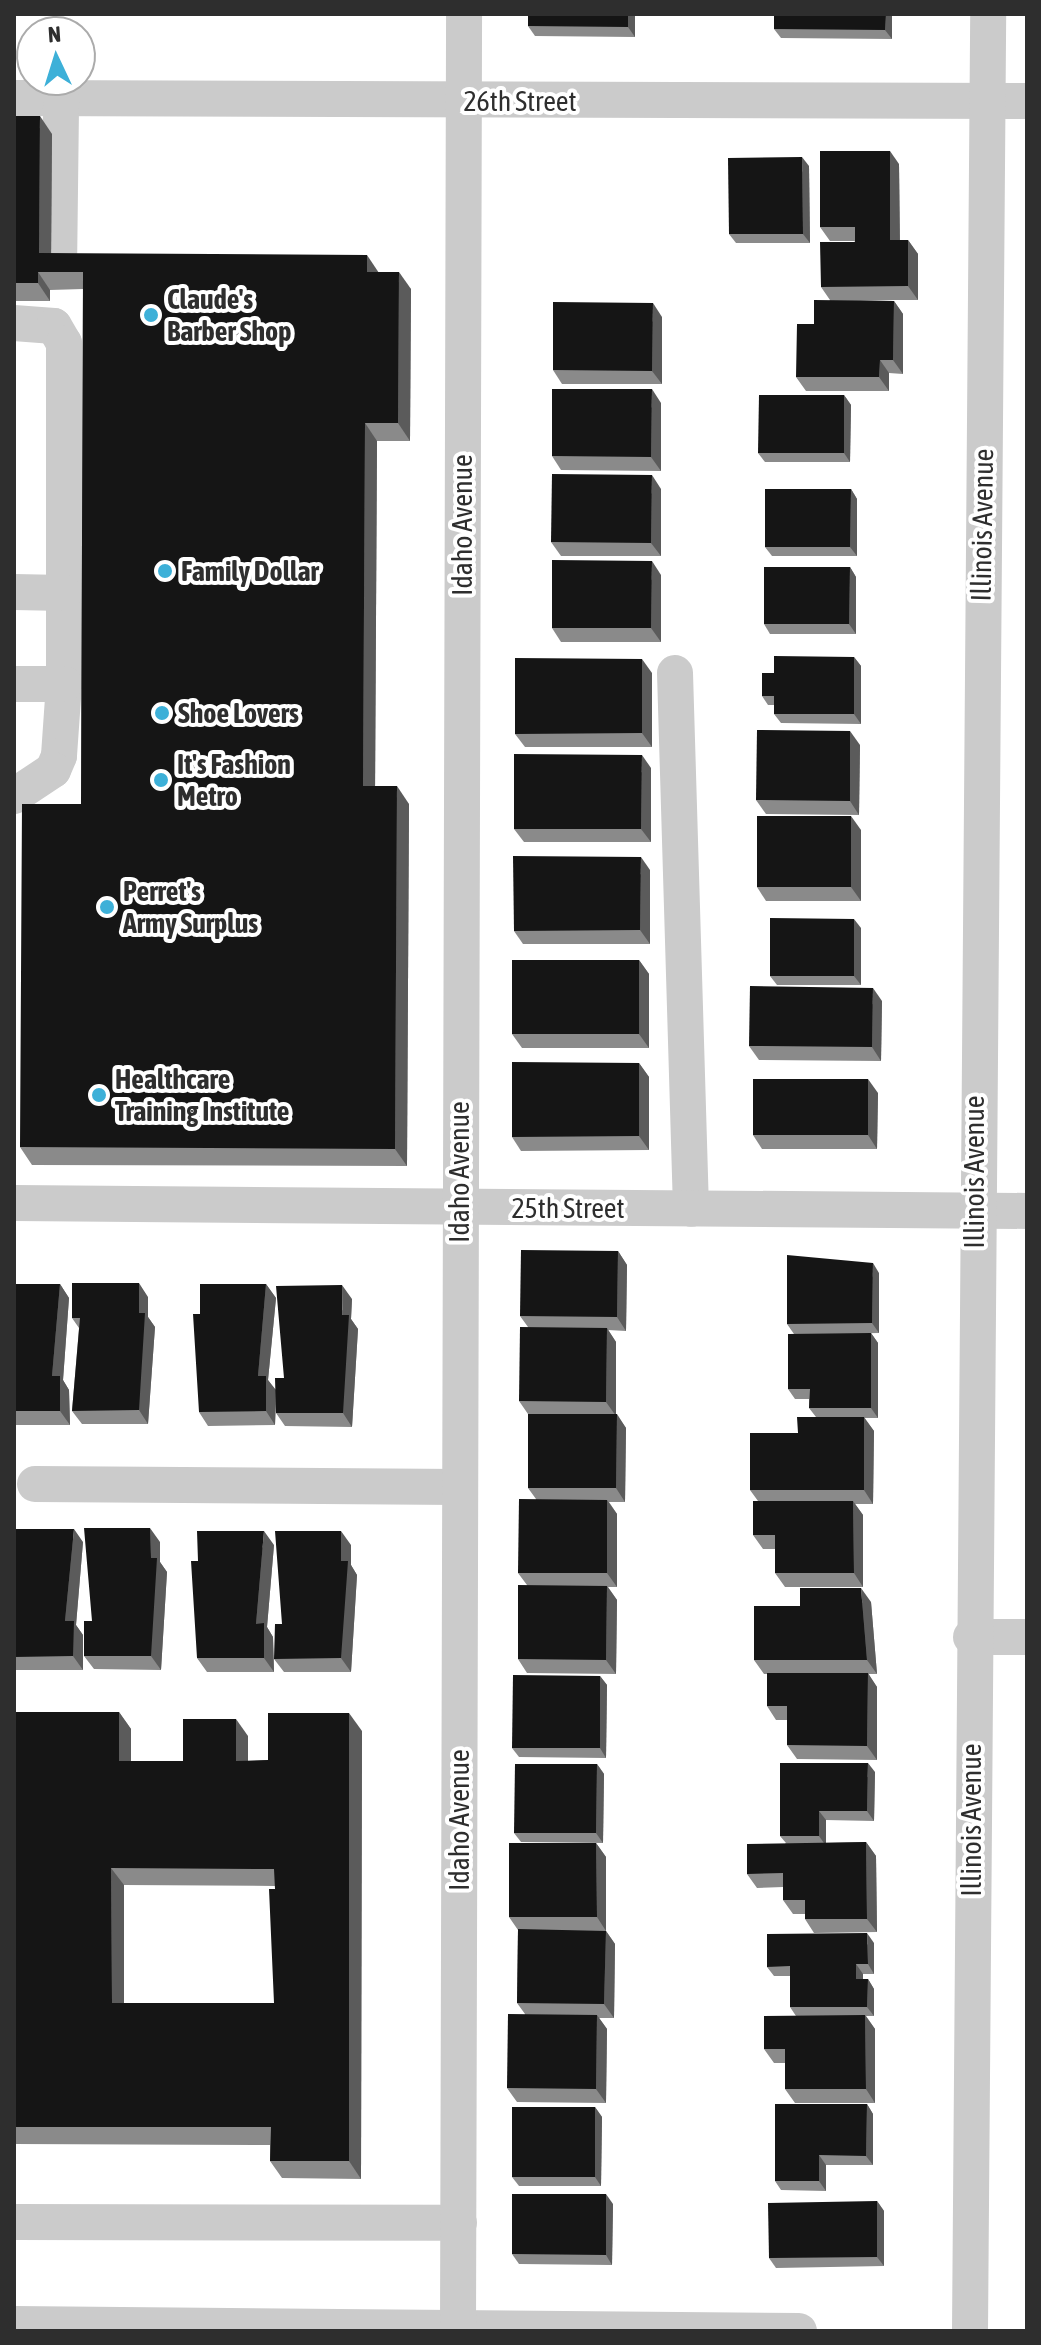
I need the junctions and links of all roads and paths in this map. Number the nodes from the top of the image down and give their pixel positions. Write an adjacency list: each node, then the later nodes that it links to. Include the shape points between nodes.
1 (464, 14): 6 (street, Idaho Avenue)
2 (988, 14): 5 (street, Illinois Avenue)
3 (14, 98): 4 (street, 26th Street)
4 (61, 99): 6 (street, 26th Street); 8 (street, via 59,280)
5 (988, 100): 6 (street, 26th Street); 7 (street, 26th Street); 18 (street, Illinois Avenue)
6 (464, 101): 16 (street, Idaho Avenue)
7 (1027, 101)
8 (38, 325): 10 (street)
9 (14, 592): 10 (street)
10 (64, 593): 13 (street)
11 (675, 673): 17 (street)
12 (14, 684): 13 (street)
13 (64, 684): 14 (street, via 59,756 53,770)
14 (14, 796)
15 (14, 1203): 16 (street, 25th Street)
16 (459, 1207): 17 (street, 25th Street); 21 (street, Idaho Avenue)
17 (691, 1209): 18 (street, 25th Street)
18 (974, 1211): 19 (street, 25th Street); 22 (street, Illinois Avenue)
19 (1027, 1211)
20 (35, 1484): 21 (street)
21 (459, 1487): 25 (street, Idaho Avenue)
22 (971, 1637): 23 (street); 29 (street, Illinois Avenue)
23 (1027, 1637)
24 (14, 2222): 25 (street)
25 (459, 2223): 27 (street, Idaho Avenue)
26 (14, 2324): 27 (street)
27 (458, 2330): 28 (street)
28 (799, 2331)
29 (970, 2331)

